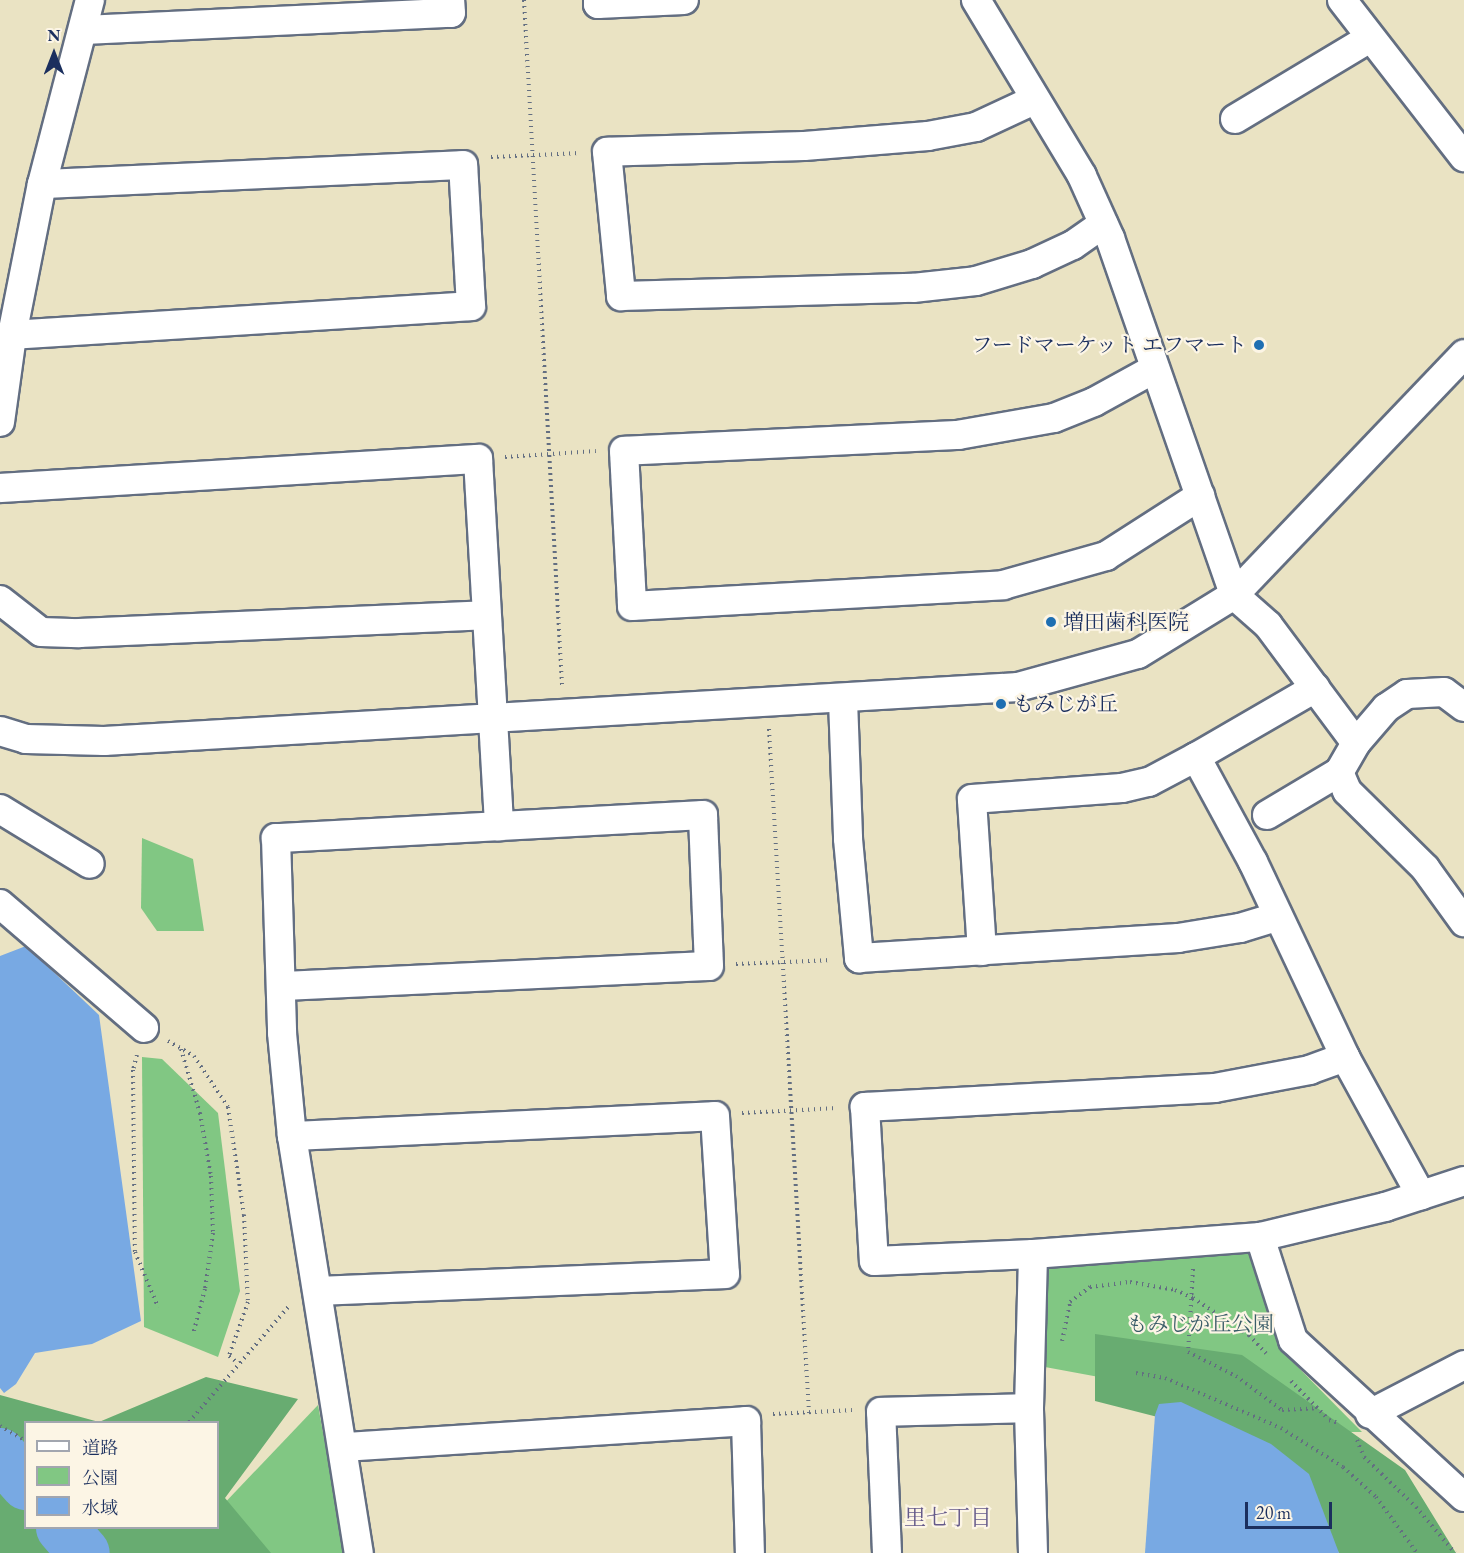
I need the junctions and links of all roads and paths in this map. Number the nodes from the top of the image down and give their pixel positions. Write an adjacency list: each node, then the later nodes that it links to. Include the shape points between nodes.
1 (90, 0): 8 (street)
2 (450, 0): 8 (street, via 451,13)
3 (524, 0): 13 (path)
4 (598, 0): 5 (street, via 598,4)
5 (684, 0)
6 (976, 0): 10 (street)
7 (1342, 0): 9 (street)
8 (84, 30): 16 (street)
9 (1368, 39): 11 (street); 14 (street)
10 (1034, 100): 12 (street, via 976,127 928,135 804,146); 17 (street, via 1082,176)
11 (1235, 119)
12 (607, 152): 13 (path); 17 (street, via 621,296 913,288 976,280 1032,264 1073,245)
13 (531, 155): 15 (path, via 477,157); 23 (path)
14 (1464, 157)
15 (463, 165): 16 (street); 18 (street, via 471,306)
16 (42, 184): 18 (street)
17 (1103, 224): 20 (street)
18 (12, 335): 21 (street)
19 (1464, 354): 27 (street)
20 (1154, 369): 22 (street, via 1094,402 1054,418 957,435); 26 (street)
21 (0, 422)
22 (624, 451): 23 (path); 26 (street, via 632,606 1003,585 1106,556)
23 (551, 452): 24 (path); 34 (path)
24 (478, 459): 25 (street); 29 (street)
25 (0, 488)
26 (1200, 496): 27 (street)
27 (1234, 595): 30 (street, via 1268,625); 31 (street, via 1138,654 1018,687)
28 (0, 600): 29 (street, via 41,632)
29 (485, 615): 35 (street)
30 (1315, 688): 37 (street); 38 (street)
31 (843, 700): 32 (street); 49 (street, via 848,839)
32 (767, 704): 34 (street); 50 (path)
33 (1464, 707): 37 (street, via 1444,692 1407,694 1386,708)
34 (564, 716): 35 (street)
35 (492, 720): 36 (street, via 104,741 26,739); 42 (street)
36 (0, 731)
37 (1356, 743): 39 (street)
38 (1196, 757): 45 (street, via 1253,862); 48 (street, via 1149,782 1122,788 972,799)
39 (1339, 772): 41 (street); 46 (street, via 1347,791 1425,868)
40 (0, 809): 43 (street)
41 (1267, 815)
42 (499, 826): 51 (street, via 703,815); 52 (street, via 276,838)
43 (90, 864)
44 (0, 904): 47 (street)
45 (1277, 917): 48 (street, via 1240,928 1178,938); 55 (street)
46 (1464, 922)
47 (11, 930): 53 (street)
48 (982, 951): 49 (street)
49 (859, 958): 50 (path)
50 (783, 962): 51 (path); 57 (path)
51 (709, 966): 52 (street)
52 (282, 986): 59 (street, via 282,1033)
53 (144, 1028): 54 (path); 67 (path, via 133,1070 135,1252)
54 (181, 1048): 68 (path, via 200,1113 211,1176 213,1233); 71 (path, via 194,1056 228,1107 244,1215 248,1302 228,1356)
55 (1345, 1057): 56 (street, via 1310,1070 1215,1088); 61 (street)
56 (865, 1107): 57 (path); 64 (street, via 873,1261)
57 (792, 1109): 58 (path); 78 (path)
58 (715, 1116): 59 (street); 65 (street, via 725,1274)
59 (292, 1136): 65 (street)
60 (1464, 1181): 61 (street)
61 (1421, 1195): 62 (street)
62 (1260, 1237): 63 (street); 81 (street, via 1293,1340)
63 (1194, 1242): 64 (street); 66 (path)
64 (1033, 1254): 70 (street)
65 (320, 1297): 71 (path, via 287,1305); 85 (street)
66 (1193, 1298): 69 (path, via 1249,1335); 70 (path, via 1174,1290 1130,1282 1090,1287 1070,1302 1058,1358); 76 (path, via 1188,1352 1236,1376 1282,1410)
67 (158, 1307)
68 (194, 1334)
69 (1268, 1355)
70 (1030, 1357): 75 (street)
71 (238, 1363): 80 (path)
72 (1464, 1365): 81 (street)
73 (1136, 1373): 91 (path, via 1165,1378 1290,1433 1342,1467 1376,1497)
74 (1289, 1378): 76 (path)
75 (1029, 1407): 77 (street); 90 (street)
76 (1317, 1407): 82 (path)
77 (881, 1412): 78 (path, via 869,1409); 89 (street)
78 (809, 1413): 79 (path, via 756,1415)
79 (747, 1420): 85 (street); 88 (street)
80 (190, 1421)
81 (1360, 1424): 86 (street); 92 (path, via 1364,1457 1416,1507)
82 (1343, 1425)
83 (0, 1426): 84 (path)
84 (24, 1440)
85 (345, 1447): 87 (street)
86 (1464, 1497)
87 (359, 1553)
88 (750, 1553)
89 (887, 1553)
90 (1033, 1553)
91 (1417, 1553)
92 (1455, 1553)

